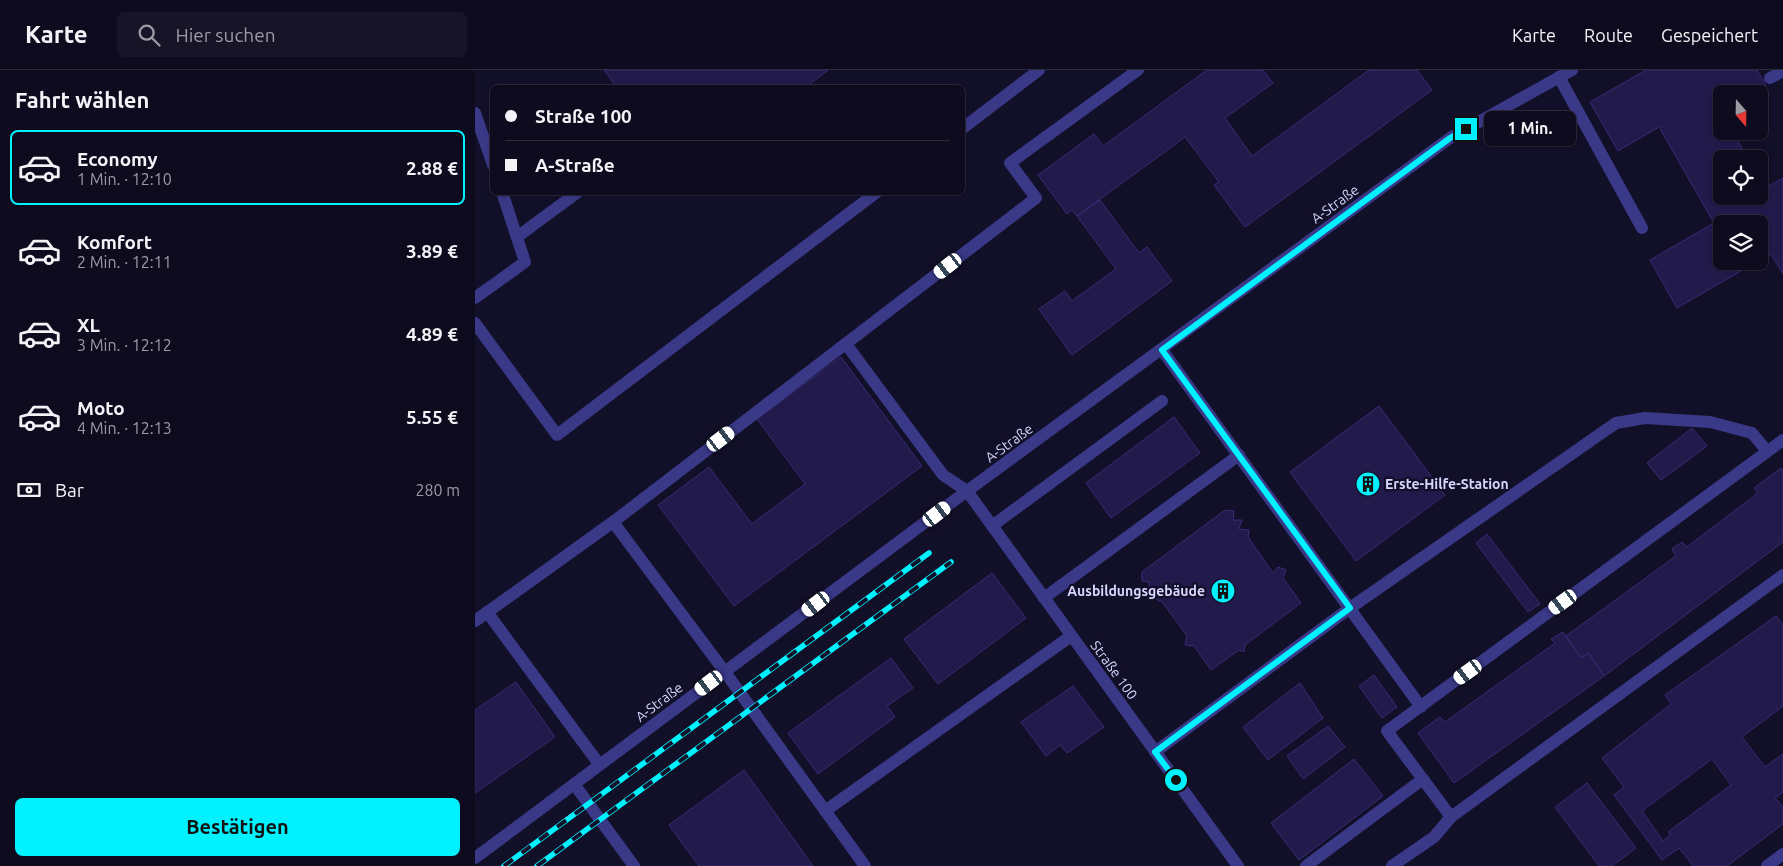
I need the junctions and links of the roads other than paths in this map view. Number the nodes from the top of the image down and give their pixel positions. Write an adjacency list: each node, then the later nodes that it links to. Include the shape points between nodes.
1 (1039, 70): 8 (lane)
2 (1138, 70): 17 (lane, via 1010,164 1036,198)
3 (1572, 70): 5 (lane, A-Straße)
4 (1783, 72): 6 (lane)
5 (1559, 77): 13 (lane); 18 (lane, A-Straße, via 1450,138)
6 (1770, 78)
7 (475, 113): 9 (lane)
8 (965, 126)
9 (490, 156)
10 (503, 195): 14 (lane)
11 (574, 195): 14 (lane)
12 (873, 195): 16 (lane, via 557,435)
13 (1642, 228)
14 (517, 237): 15 (lane, via 525,262)
15 (475, 298)
16 (475, 323)
17 (846, 344): 23 (lane, via 943,475); 24 (lane)
18 (1162, 350): 22 (lane); 23 (lane, A-Straße)
19 (1162, 401): 25 (lane)
20 (1783, 440): 21 (lane)
21 (1767, 451): 28 (lane, via 1752,433 1710,422 1645,418 1616,423); 33 (lane)
22 (1239, 455): 27 (lane); 28 (lane)
23 (967, 491): 25 (lane, Straße 100); 32 (lane, A-Straße)
24 (613, 522): 29 (lane); 32 (lane)
25 (992, 526): 27 (lane, Straße 100)
26 (1783, 575): 39 (lane)
27 (1044, 598): 31 (lane, Straße 100)
28 (1350, 608): 33 (lane); 34 (lane)
29 (487, 612): 30 (lane); 35 (lane)
30 (475, 621)
31 (1071, 636): 34 (lane, Straße 100); 38 (lane)
32 (725, 672): 35 (lane, A-Straße); 38 (lane)
33 (1421, 707): 36 (lane, via 1387,732)
34 (1155, 752): 44 (lane, Straße 100)
35 (599, 764): 37 (lane, A-Straße)
36 (1423, 779): 39 (lane); 45 (lane)
37 (574, 784): 41 (lane, A-Straße); 42 (lane)
38 (825, 811): 43 (lane)
39 (1451, 817): 46 (lane, via 1434,838)
40 (1783, 854): 47 (lane)
41 (475, 858)
42 (634, 866)
43 (865, 866)
44 (1238, 866)
45 (1306, 866)
46 (1392, 866)
47 (1767, 866)

